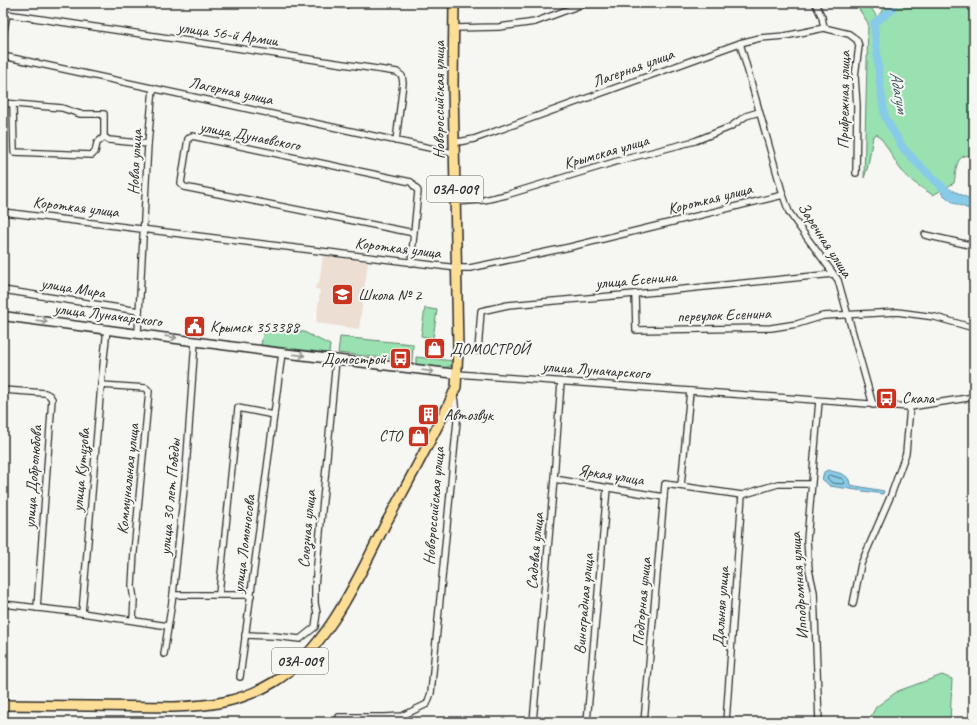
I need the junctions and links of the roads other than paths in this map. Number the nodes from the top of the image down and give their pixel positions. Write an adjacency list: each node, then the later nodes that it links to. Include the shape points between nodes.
1 (327, 3): 2 (street)
2 (350, 3)
3 (453, 3): 6 (main road, Новороссийская улица / 03А-009)
4 (614, 3): 6 (street, via 583,4 535,22 499,27)
5 (815, 3): 7 (street)
6 (453, 28): 17 (main road, Новороссийская улица / 03А-009)
7 (824, 28): 9 (street, Лагерная улица); 20 (street, Прибрежная улица, via 849,34 857,40 859,46 855,76)
8 (3, 36): 16 (street, улица 56-й Армии, via 7,14 397,72 402,76 403,83)
9 (740, 43): 14 (street, Заречная улица); 17 (street, Лагерная улица, via 474,139)
10 (3, 56): 11 (street, Лагерная улица)
11 (153, 88): 16 (street, Лагерная улица); 18 (street, Новая улица)
12 (3, 103): 13 (street)
13 (13, 105): 15 (street, via 62,108 80,114 104,114); 15 (street, via 14,152 92,155 97,143)
14 (759, 112): 21 (street, Заречная улица); 22 (street, Крымская улица, via 746,116 730,127 695,140 484,200)
15 (104, 137): 18 (street, via 109,140)
16 (396, 141): 19 (street, Лагерная улица)
17 (453, 143): 19 (main road, Новороссийская улица / 03А-009)
18 (148, 144): 24 (street, Новая улица)
19 (454, 153): 22 (main road, Новороссийская улица / 03А-009)
20 (856, 173)
21 (783, 195): 29 (street, Короткая улица, via 570,247 470,268); 30 (street, Заречная улица, via 796,223)
22 (455, 202): 29 (main road, Новороссийская улица / 03А-009)
23 (3, 212): 24 (street, Короткая улица)
24 (144, 229): 28 (street, Короткая улица); 33 (street, Новая улица)
25 (414, 233): 25 (street, улица Дунаевского, via 418,192 411,182 192,136 188,138 181,183 184,187); 28 (street)
26 (925, 235): 27 (street)
27 (974, 246)
28 (411, 262): 29 (street, Короткая улица)
29 (457, 268): 43 (main road, Новороссийская улица / 03А-009)
30 (833, 274): 32 (street, улица Есенина); 34 (street, Заречная улица, via 838,280)
31 (3, 290): 33 (street, улица Мира)
32 (635, 294): 34 (street, переулок Есенина, via 636,330 771,328 823,316); 40 (street, улица Есенина, via 508,305 481,311)
33 (139, 311): 38 (street, Новая улица)
34 (848, 315): 36 (street, via 897,312 935,317); 51 (street, Заречная улица)
35 (3, 316): 37 (main road, улица Луначарского, one-way to 37)
36 (974, 328)
37 (107, 329): 38 (main road, улица Луначарского); 45 (street, улица Кутузова)
38 (138, 333): 39 (main road, улица Луначарского, one-way to 39)
39 (195, 341): 41 (main road, улица Луначарского); 62 (street, улица 30 лет Победы, via 186,470)
40 (478, 351)
41 (282, 353): 42 (main road, улица Луначарского, one-way to 42); 53 (street, улица Ломоносова)
42 (336, 360): 43 (main road, улица Луначарского, one-way to 43); 70 (street, Союзная улица, via 315,586 317,613 314,627 300,638)
43 (457, 374): 44 (street, улица Луначарского); 48 (main road, Новороссийская улица / 03А-009)
44 (561, 382): 47 (street, улица Луначарского); 54 (street, Садовая улица)
45 (100, 385): 67 (street, улица Кутузова); 68 (street, Коммунальная улица, via 146,388 149,391 134,552)
46 (3, 390): 66 (street, улица Добролюбова, via 45,393 52,399)
47 (690, 391): 50 (street, улица Луначарского); 57 (street)
48 (454, 394): 73 (main road, 03А-009, via 367,562 326,632 292,669 275,682 235,700 200,706); 74 (street, Новороссийская улица, via 457,421 431,693 427,704 402,716)
49 (974, 397): 52 (street, улица Луначарского)
50 (819, 401): 51 (street, улица Луначарского); 56 (street, Ипподромная улица)
51 (873, 405): 52 (street, улица Луначарского)
52 (910, 407): 65 (street, via 906,453 861,564)
53 (274, 415): 61 (street, улица Ломоносова, via 238,408); 63 (street, улица Ломоносова)
54 (554, 479): 58 (street, Яркая улица); 75 (street, Садовая улица)
55 (665, 484): 57 (street, Яркая улица); 60 (street, Подгорная улица)
56 (811, 484): 59 (street, Яркая улица, via 778,484); 79 (street, Ипподромная улица, via 807,540 809,570 814,592)
57 (680, 486): 59 (street, Яркая улица)
58 (608, 488): 60 (street, Яркая улица); 76 (street, Виноградная улица)
59 (742, 495): 78 (street, Дальняя улица)
60 (664, 497): 77 (street, Подгорная улица)
61 (219, 594): 62 (street); 63 (street)
62 (173, 595): 69 (street, улица 30 лет Победы)
63 (251, 595): 70 (street, улица Ломоносова)
64 (3, 604): 66 (street)
65 (853, 604)
66 (37, 608): 67 (street)
67 (82, 613): 68 (street)
68 (133, 620): 69 (street)
69 (168, 626): 71 (street, улица 30 лет Победы)
70 (245, 635): 72 (street, улица Ломоносова)
71 (164, 654)
72 (240, 677)
73 (3, 705)
74 (339, 716)
75 (533, 722)
76 (587, 722)
77 (644, 722)
78 (726, 722)
79 (819, 722)

